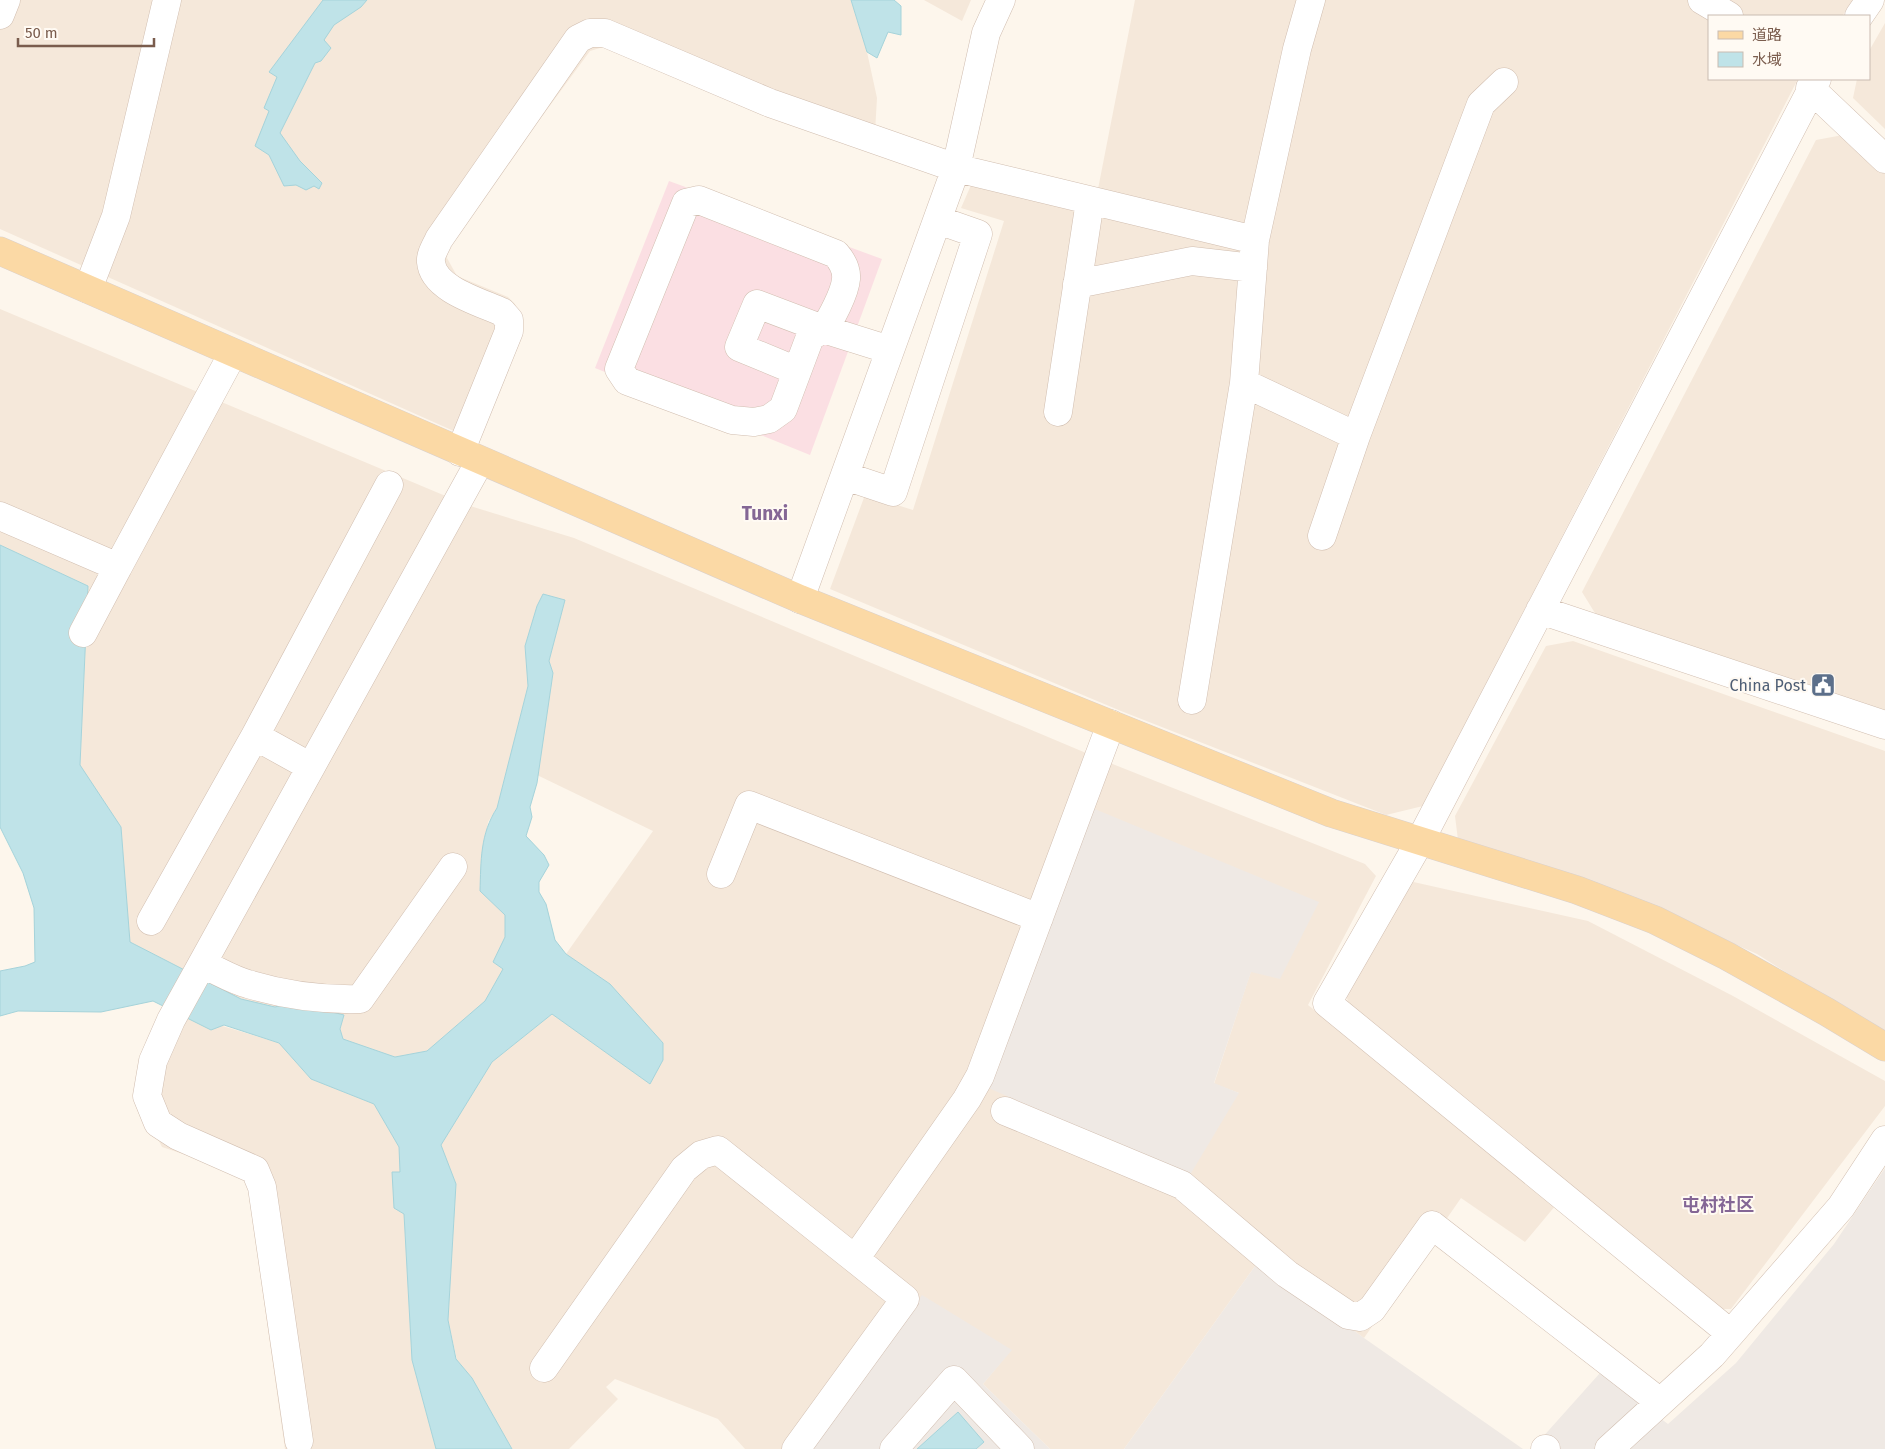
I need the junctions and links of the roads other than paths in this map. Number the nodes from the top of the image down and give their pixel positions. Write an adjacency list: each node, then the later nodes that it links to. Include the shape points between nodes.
1 (6, 0): 7 (street)
2 (166, 0): 20 (street, via 116,216)
3 (1001, 0): 13 (street, via 986,33)
4 (1311, 0): 16 (street)
5 (1702, 0): 8 (street)
6 (1870, 0): 9 (street)
7 (0, 15)
8 (1727, 15)
9 (1860, 15)
10 (1504, 82): 27 (street, via 1480,104)
11 (1813, 83): 12 (street); 35 (street)
12 (1885, 159)
13 (956, 168): 14 (street); 15 (street); 28 (street, via 770,104 605,33 590,33 578,39 439,239 431,259 433,272 443,285 502,312 509,320 509,331)
14 (1090, 201): 16 (street); 19 (street)
15 (938, 220): 22 (street); 29 (street, via 978,234 893,492)
16 (1255, 240): 18 (street)
17 (0, 251): 20 (main road)
18 (1253, 268): 19 (street, via 1192,261); 25 (street)
19 (1077, 284): 26 (street)
20 (88, 289): 23 (main road)
21 (823, 329): 22 (street); 24 (street, via 810,337); 24 (street, via 757,304 739,347); 24 (street, via 830,320 846,279 844,264 836,254 700,200 686,203 619,369 627,381 732,420 754,422 769,419 783,409)
22 (890, 350): 29 (street)
23 (233, 353): 28 (main road); 33 (street)
24 (797, 371)
25 (1244, 383): 27 (street); 37 (street)
26 (1058, 412)
27 (1356, 436): 32 (street)
28 (470, 456): 34 (main road); 41 (street)
29 (845, 476): 34 (street)
30 (389, 485): 40 (street)
31 (0, 516): 33 (street)
32 (1322, 536)
33 (118, 567): 36 (street)
34 (800, 599): 38 (main road)
35 (1540, 610): 39 (street); 42 (street)
36 (83, 633)
37 (1192, 700)
38 (1111, 724): 42 (main road, via 1331,813); 45 (street)
39 (1885, 726)
40 (255, 736): 41 (street); 46 (street)
41 (311, 768): 47 (street)
42 (1420, 841): 48 (main road, via 1577,890 1655,920 1752,970); 52 (street, via 1327,1003)
43 (453, 868): 47 (street, via 360,999 333,1000 295,995)
44 (721, 874): 45 (street, via 749,805)
45 (1039, 918): 51 (street, via 980,1076)
46 (151, 921)
47 (200, 969): 55 (street, via 153,1061 147,1096 158,1123 178,1136 255,1170 262,1187)
48 (1885, 1047)
49 (1005, 1112): 54 (street, via 1182,1185 1287,1274 1348,1315 1360,1317 1372,1309 1432,1225)
50 (1880, 1157): 52 (street, via 1841,1207)
51 (855, 1259): 53 (street, via 718,1150 701,1155 684,1169); 56 (street, via 905,1299)
52 (1730, 1334): 54 (street, via 1712,1355)
53 (544, 1368)
54 (1660, 1402): 59 (street)
55 (299, 1441)
56 (796, 1449)
57 (894, 1449): 58 (street, via 954,1380)
58 (1020, 1449)
59 (1609, 1449)

